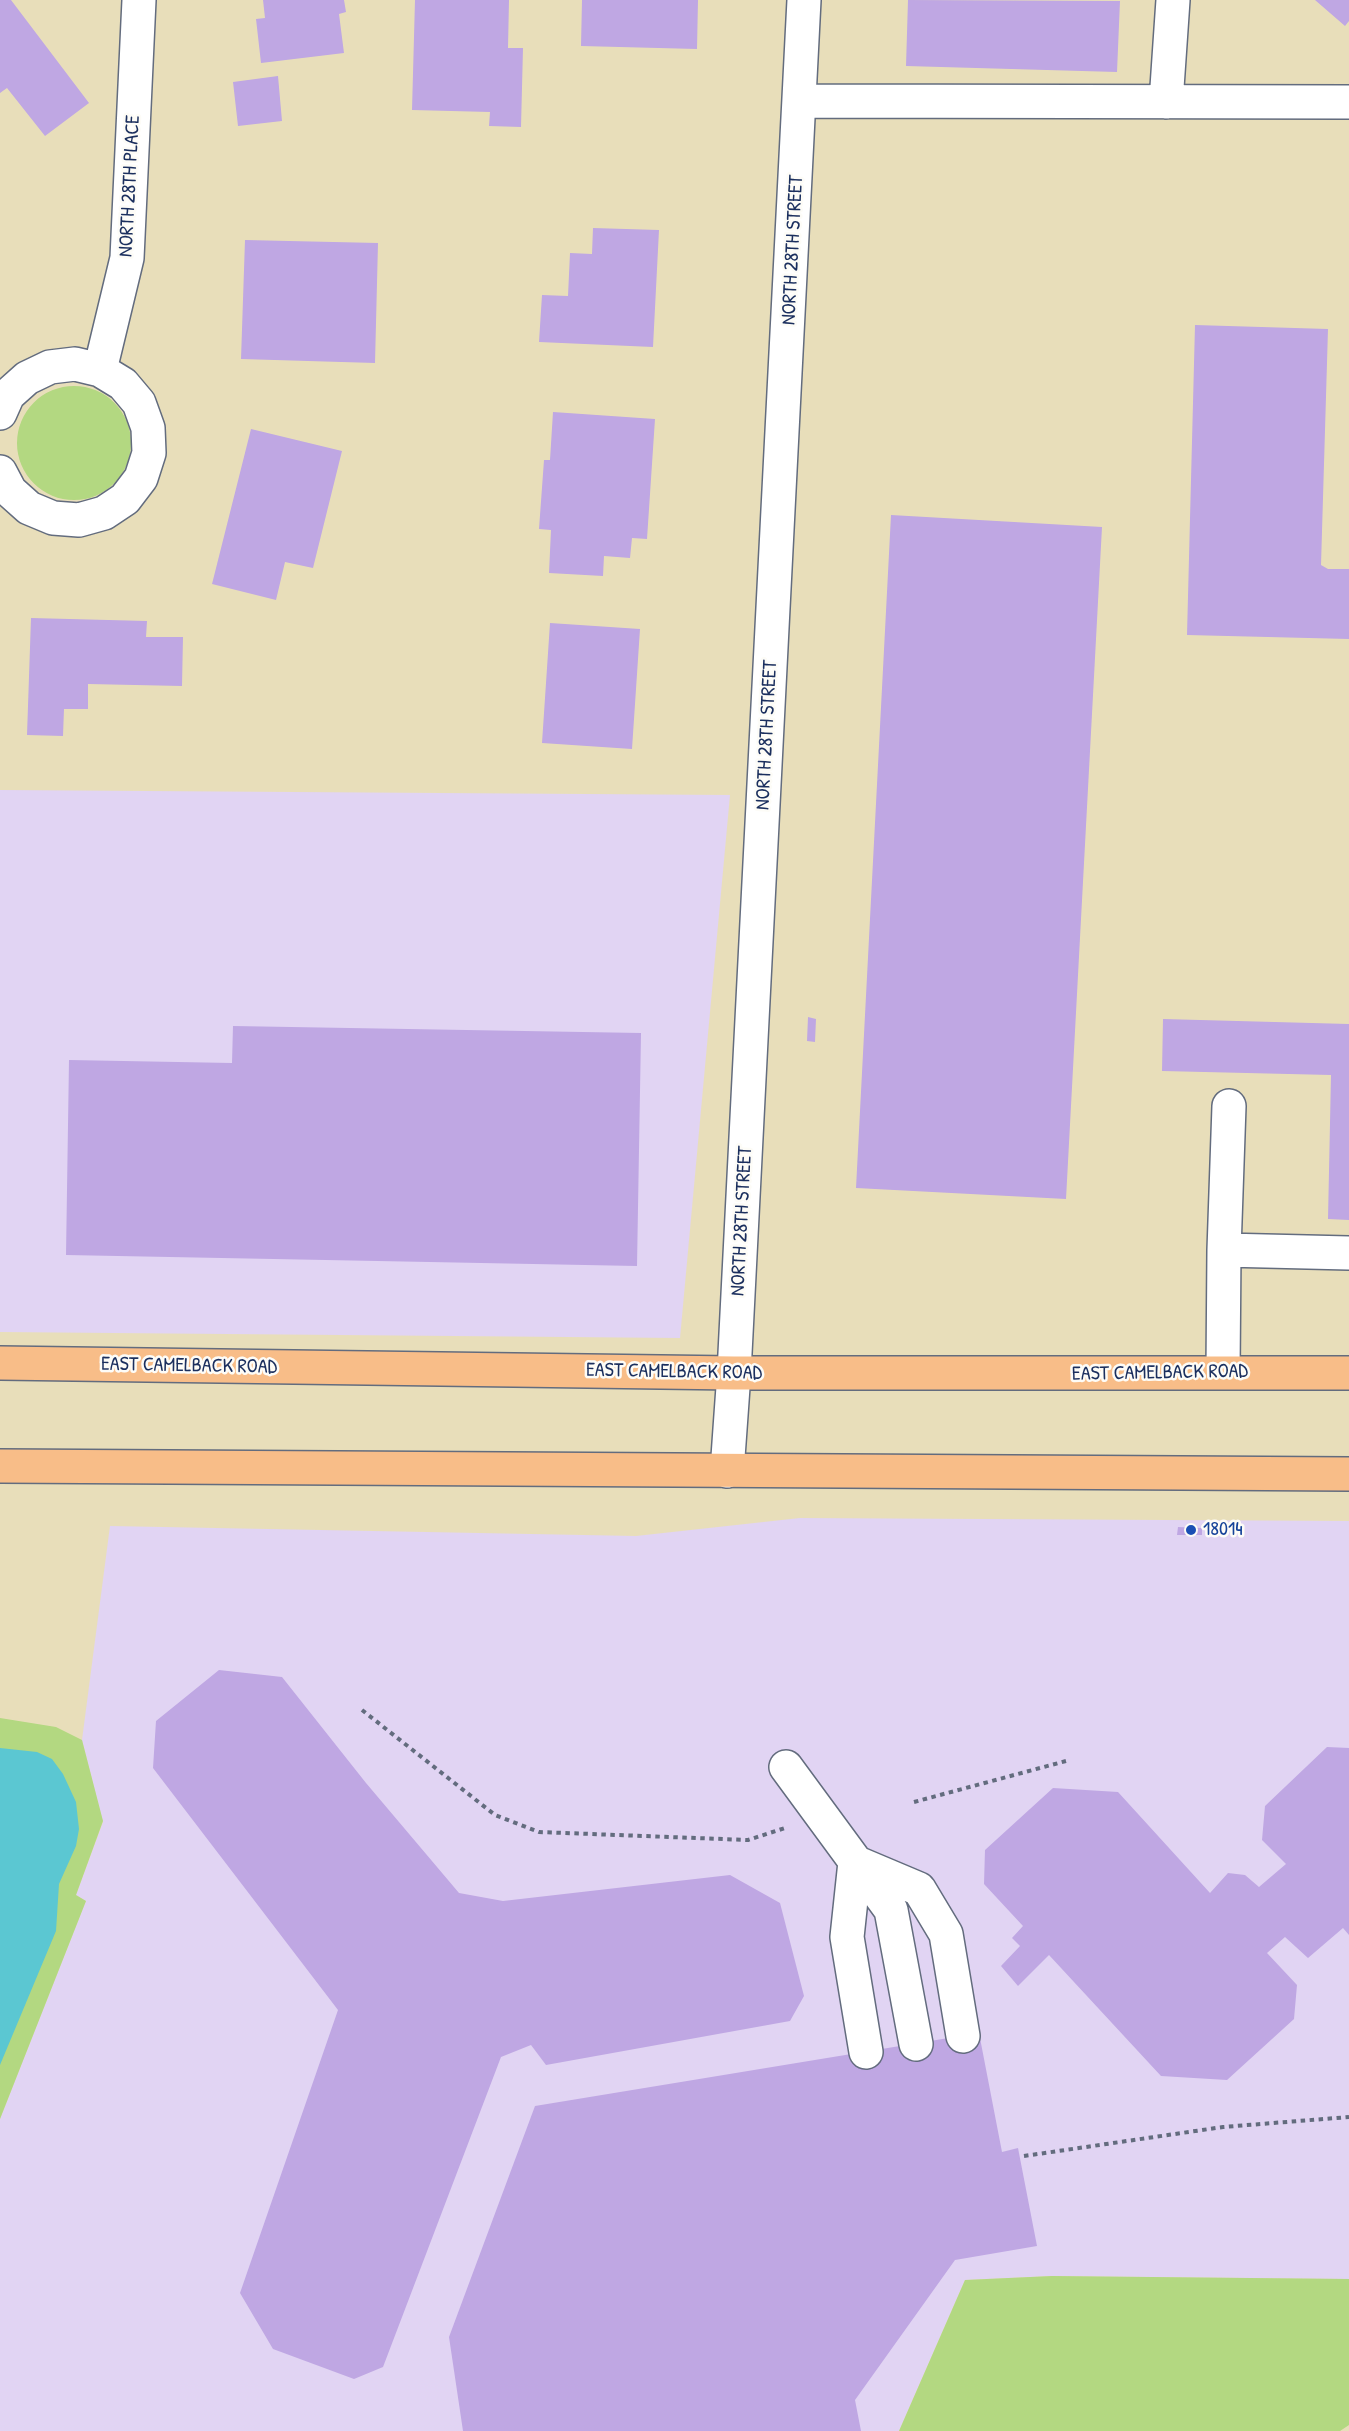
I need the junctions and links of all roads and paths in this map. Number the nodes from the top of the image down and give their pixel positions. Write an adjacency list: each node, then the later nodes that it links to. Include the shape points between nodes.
1 (139, 0): 7 (street, NORTH 28TH PLACE, via 127,258)
2 (804, 0): 4 (street, NORTH 28TH STREET)
3 (1173, 0): 5 (street)
4 (799, 101): 5 (street); 15 (street, NORTH 28TH STREET)
5 (1166, 102): 6 (street)
6 (1349, 102)
7 (100, 370): 8 (street, via 75,364 50,367 27,378 8,395); 9 (street, via 123,384 139,403 148,428 149,453 125,499 104,513 79,520 52,518 29,508 10,490)
8 (0, 412)
9 (0, 472)
10 (1229, 1106): 11 (street)
11 (1224, 1250): 12 (street); 14 (street)
12 (1349, 1253)
13 (0, 1363): 15 (main road, EAST CAMELBACK ROAD)
14 (1223, 1371): 15 (main road, EAST CAMELBACK ROAD); 16 (main road, EAST CAMELBACK ROAD)
15 (734, 1373): 18 (street, NORTH 28TH STREET)
16 (1349, 1373)
17 (0, 1466): 18 (main road)
18 (727, 1471): 19 (main road)
19 (1349, 1474)
20 (363, 1710): 24 (path, via 495,1815 539,1832 748,1840)
21 (1065, 1761): 23 (path)
22 (786, 1767): 25 (street)
23 (914, 1802)
24 (788, 1827)
25 (855, 1862): 26 (street, via 919,1889 946,1934); 27 (street, via 891,1910); 28 (street, via 847,1937)
26 (963, 2036)
27 (916, 2043)
28 (866, 2052)
29 (1349, 2116): 30 (path, via 1223,2127)
30 (1024, 2156)

